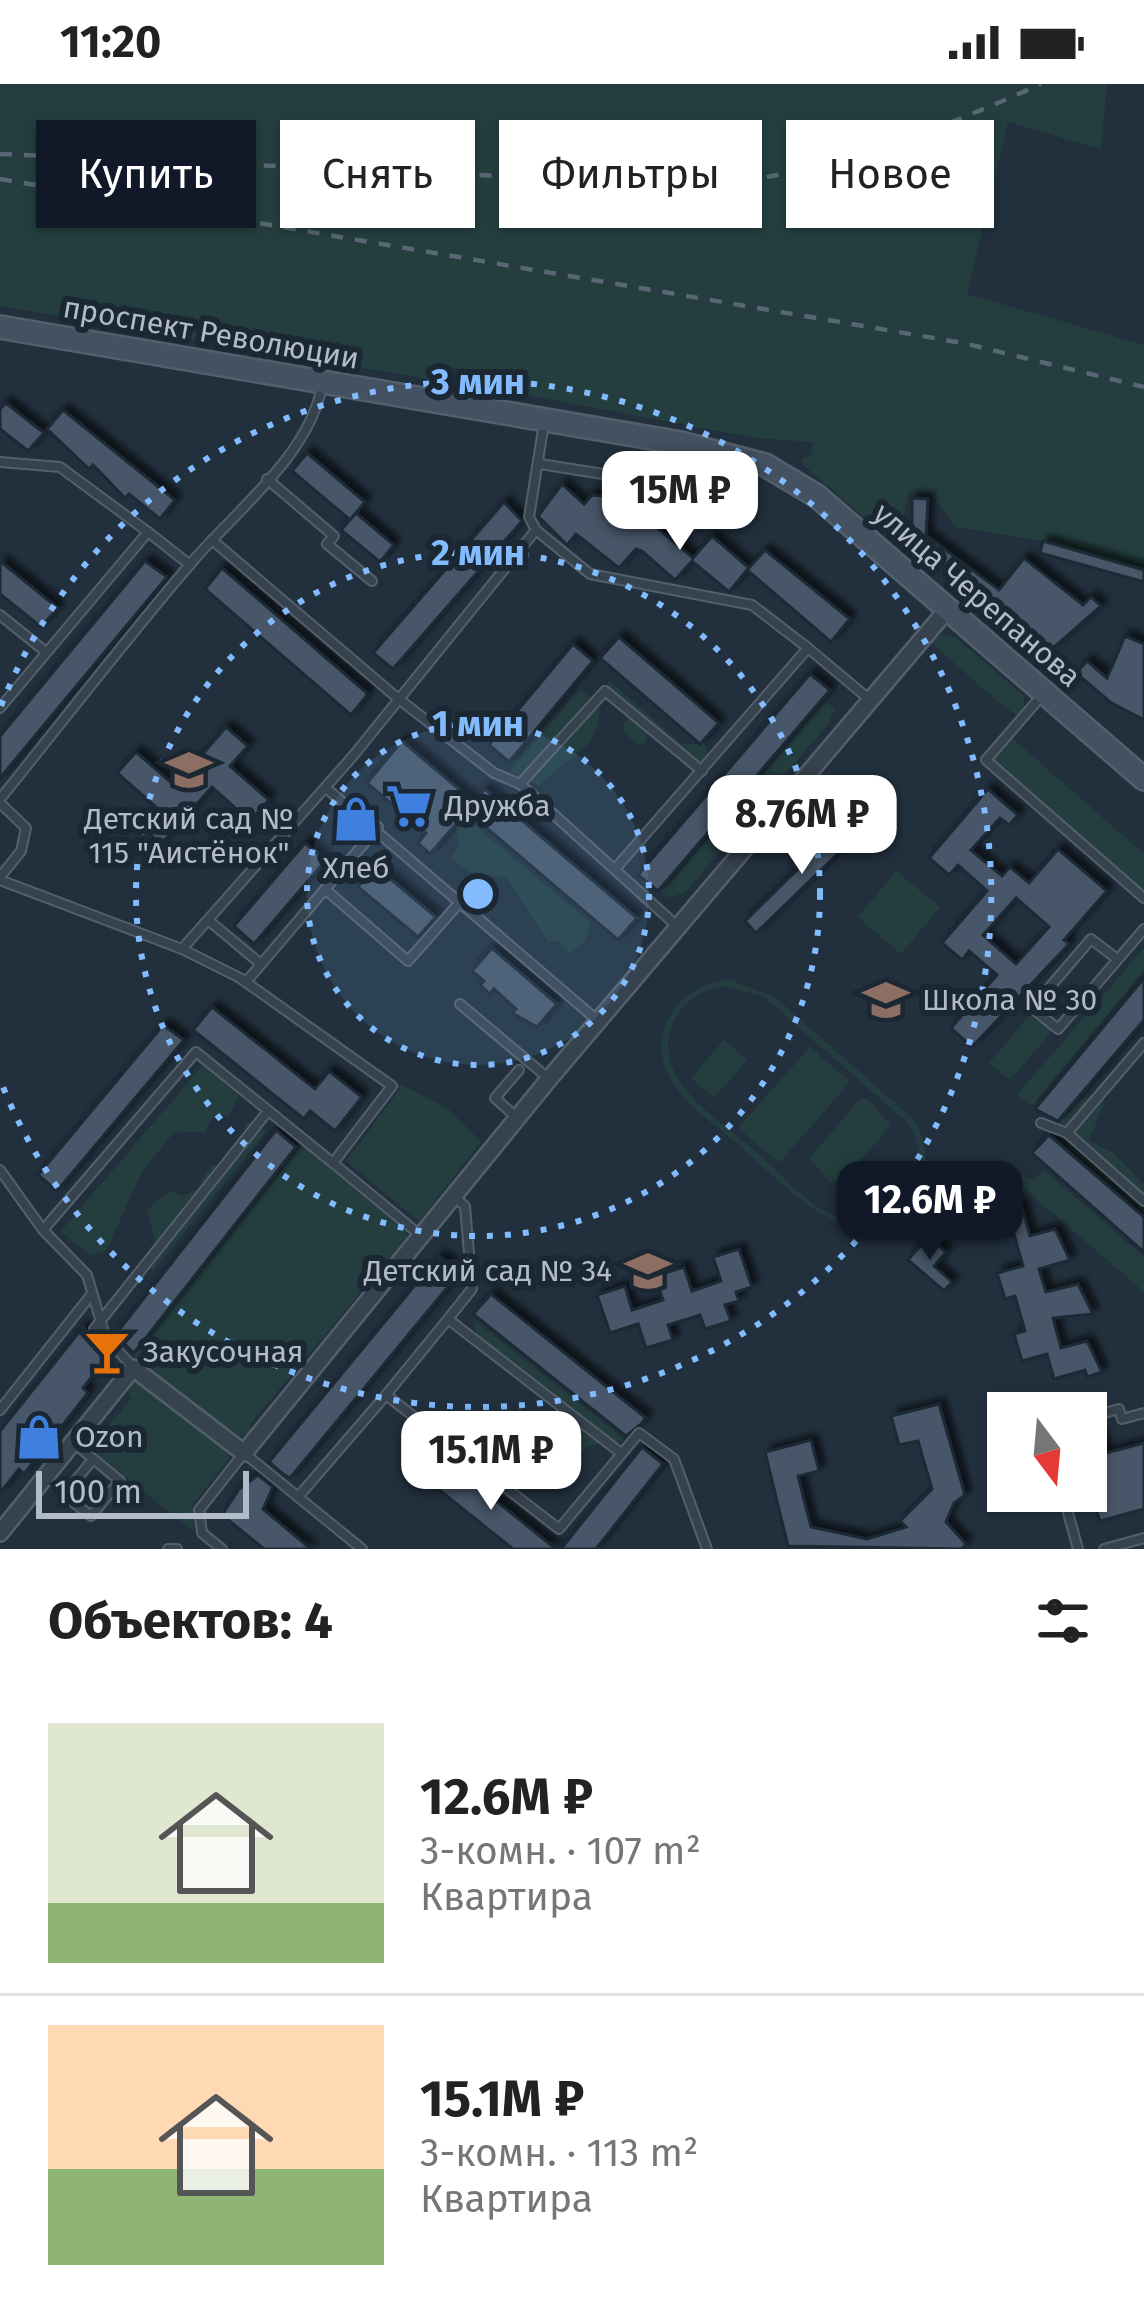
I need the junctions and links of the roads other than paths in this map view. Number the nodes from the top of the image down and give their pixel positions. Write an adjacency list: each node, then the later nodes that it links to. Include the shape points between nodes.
1 (0, 327): 2 (main road, проспект Революции)
2 (322, 384): 3 (main road, проспект Революции); 8 (lane, via 316,414)
3 (545, 421): 4 (main road, проспект Революции); 6 (lane)
4 (718, 451): 6 (lane, via 654,482); 7 (main road, проспект Революции)
5 (0, 462): 10 (lane, via 60,466)
6 (540, 464): 9 (lane, via 529,517)
7 (765, 465): 14 (main road, улица Черепанова, via 817,496)
8 (267, 479): 11 (lane); 13 (lane)
9 (536, 530): 16 (lane, via 590,574 752,605); 19 (lane)
10 (148, 532): 12 (lane); 17 (lane)
11 (212, 540): 12 (lane); 19 (lane)
12 (190, 565): 26 (lane)
13 (372, 581)
14 (947, 610): 18 (main road, улица Черепанова); 20 (street)
15 (0, 615): 17 (lane)
16 (808, 648): 20 (lane); 22 (lane)
17 (46, 652): 21 (lane)
18 (1044, 693): 23 (main road, улица Черепанова); 31 (lane, via 986,760)
19 (398, 698): 24 (lane); 25 (lane)
20 (870, 700): 34 (street)
21 (0, 708)
22 (702, 771): 24 (lane, via 605,691); 28 (lane)
23 (1144, 779)
24 (520, 784): 28 (lane)
25 (325, 788): 27 (lane); 33 (lane)
26 (0, 801): 29 (lane, via 26,828)
27 (378, 827): 30 (lane); 32 (lane)
28 (615, 869): 34 (lane)
29 (0, 879): 36 (lane)
30 (325, 890): 32 (lane, via 408,961); 38 (lane)
31 (1144, 898)
32 (461, 901): 41 (lane)
33 (208, 920): 36 (lane); 38 (lane)
34 (678, 927): 41 (street)
35 (1144, 929): 37 (lane)
36 (182, 949): 39 (lane)
37 (1118, 959): 37 (lane, via 1058,1029 1032,1008 1091,939)
38 (261, 964): 39 (lane)
39 (247, 982): 49 (lane, via 392,1086)
40 (460, 1004): 44 (lane)
41 (598, 1021): 44 (street)
42 (1142, 1049): 48 (lane)
43 (519, 1070): 46 (lane, via 495,1098)
44 (549, 1079): 46 (street)
45 (268, 1111): 49 (lane); 53 (lane, via 196,1052); 58 (lane)
46 (517, 1118): 51 (street)
47 (1041, 1123): 48 (lane)
48 (1067, 1133): 52 (lane)
49 (334, 1163): 54 (lane)
50 (0, 1169): 53 (lane)
51 (453, 1196): 54 (street); 57 (lane, via 465,1206 472,1289)
52 (1144, 1201)
53 (44, 1229): 55 (lane, via 86,1275)
54 (421, 1235): 65 (street)
55 (92, 1294): 56 (lane); 58 (lane)
56 (75, 1315): 58 (lane); 61 (lane)
57 (448, 1319): 60 (lane); 66 (lane)
58 (97, 1325): 59 (lane)
59 (133, 1368): 64 (street); 65 (street)
60 (386, 1396): 66 (lane, via 559,1529); 68 (lane)
61 (0, 1410)
62 (1107, 1412): 63 (lane, via 1119,1409 1122,1419)
63 (1144, 1413)
64 (73, 1442): 67 (lane); 70 (street)
65 (244, 1453): 68 (lane); 72 (lane, via 199,1510 200,1529)
66 (621, 1453): 74 (lane, via 639,1433 674,1459)
67 (93, 1459): 67 (lane, via 120,1481 91,1516 64,1495)
68 (298, 1497): 73 (lane)
69 (1068, 1512): 75 (lane)
70 (0, 1533)
71 (1144, 1538): 76 (lane)
72 (217, 1547)
73 (362, 1549)
74 (707, 1549)
75 (1078, 1549)
76 (1104, 1549)

